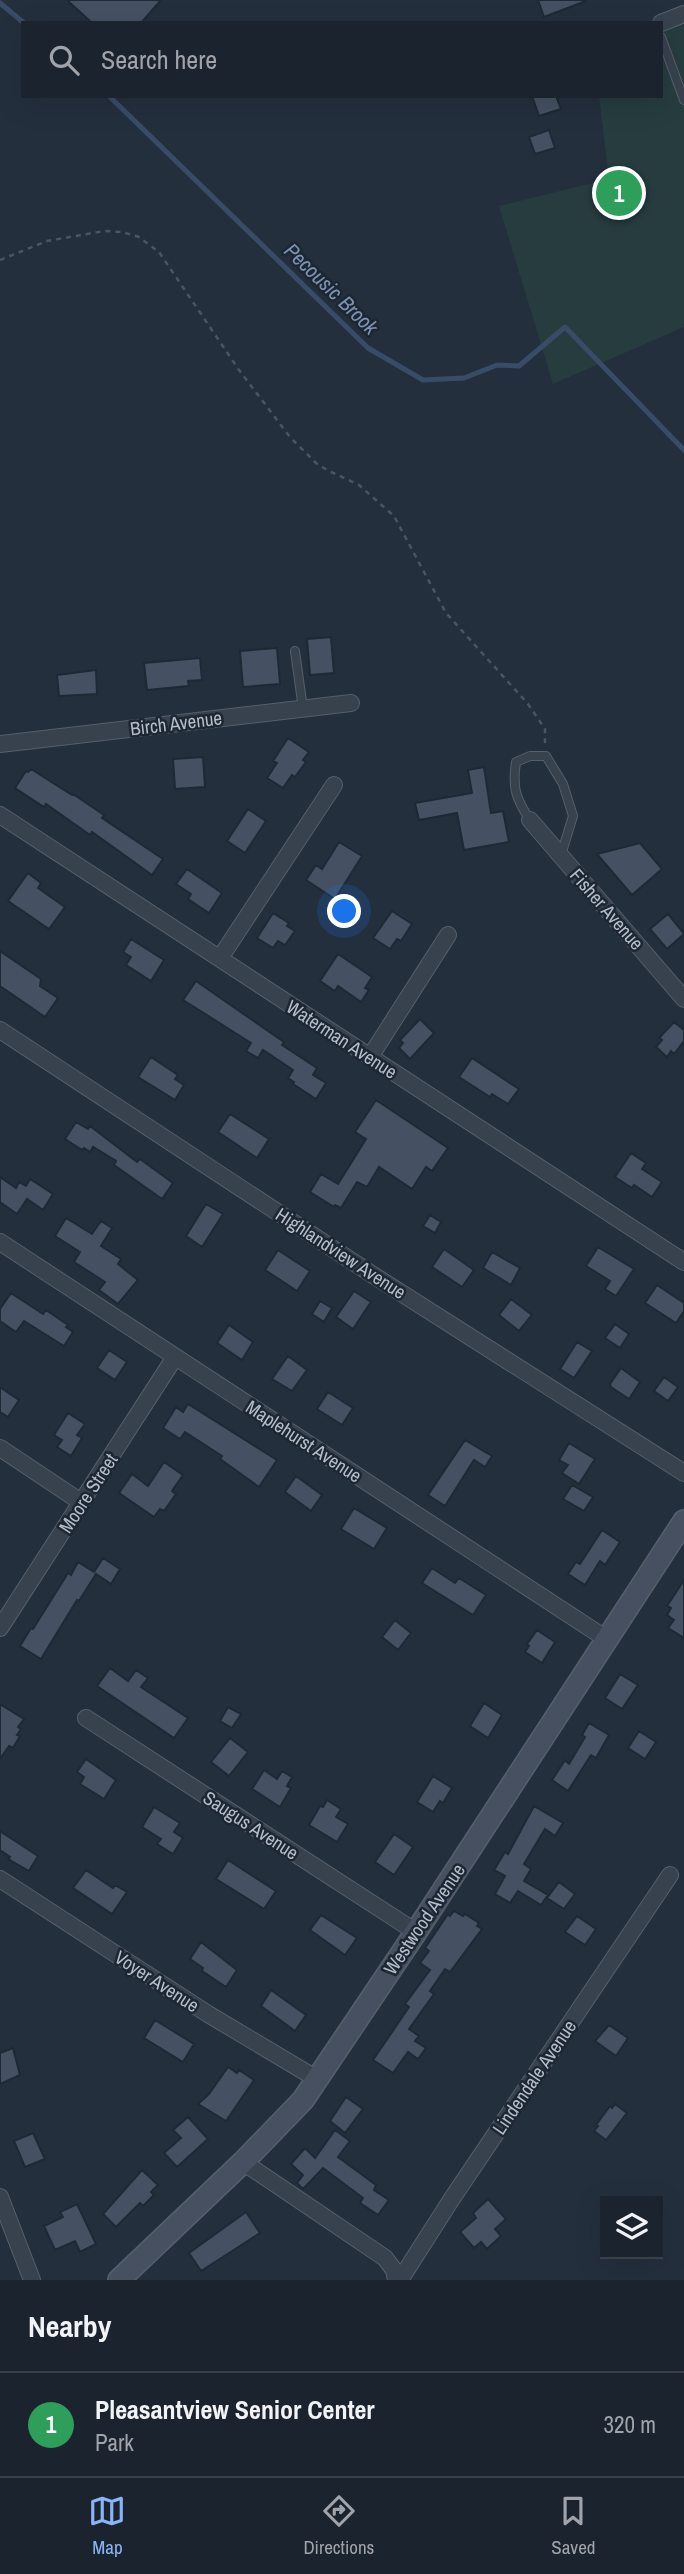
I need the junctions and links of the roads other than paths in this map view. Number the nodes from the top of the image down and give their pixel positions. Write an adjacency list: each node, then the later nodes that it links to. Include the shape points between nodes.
1 (684, 15): 2 (street)
2 (663, 22)
3 (663, 42): 4 (lane)
4 (684, 100)
5 (295, 651): 7 (lane)
6 (351, 703): 7 (street, Birch Avenue)
7 (303, 709): 8 (street, Birch Avenue)
8 (0, 744)
9 (334, 785): 14 (street)
10 (0, 815): 14 (street, Waterman Avenue)
11 (530, 820): 12 (street, Fisher Avenue); 12 (lane, via 512,782 516,762 545,755 563,784 573,816)
12 (561, 855): 15 (street, Fisher Avenue)
13 (448, 935): 17 (street)
14 (220, 958): 17 (street, Waterman Avenue)
15 (684, 999)
16 (0, 1030): 22 (street, Highlandview Avenue)
17 (370, 1057): 19 (street, Waterman Avenue)
18 (0, 1242): 20 (street, Maplehurst Avenue)
19 (684, 1262)
20 (175, 1357): 23 (street, Moore Street); 26 (street, Maplehurst Avenue)
21 (0, 1448): 23 (street)
22 (684, 1473)
23 (81, 1502): 25 (street, Moore Street)
24 (684, 1521): 26 (street, Westwood Avenue)
25 (0, 1628)
26 (608, 1640): 30 (street, Westwood Avenue)
27 (86, 1718): 30 (street, Saugus Avenue)
28 (670, 1875): 36 (street, Lindendale Avenue)
29 (0, 1879): 31 (street, Voyer Avenue)
30 (416, 1932): 31 (street, Westwood Avenue)
31 (317, 2079): 32 (street, Westwood Avenue)
32 (243, 2162): 35 (street, Westwood Avenue); 36 (street, via 385,2258)
33 (0, 2197): 34 (street)
34 (32, 2280)
35 (119, 2280)
36 (398, 2280)

